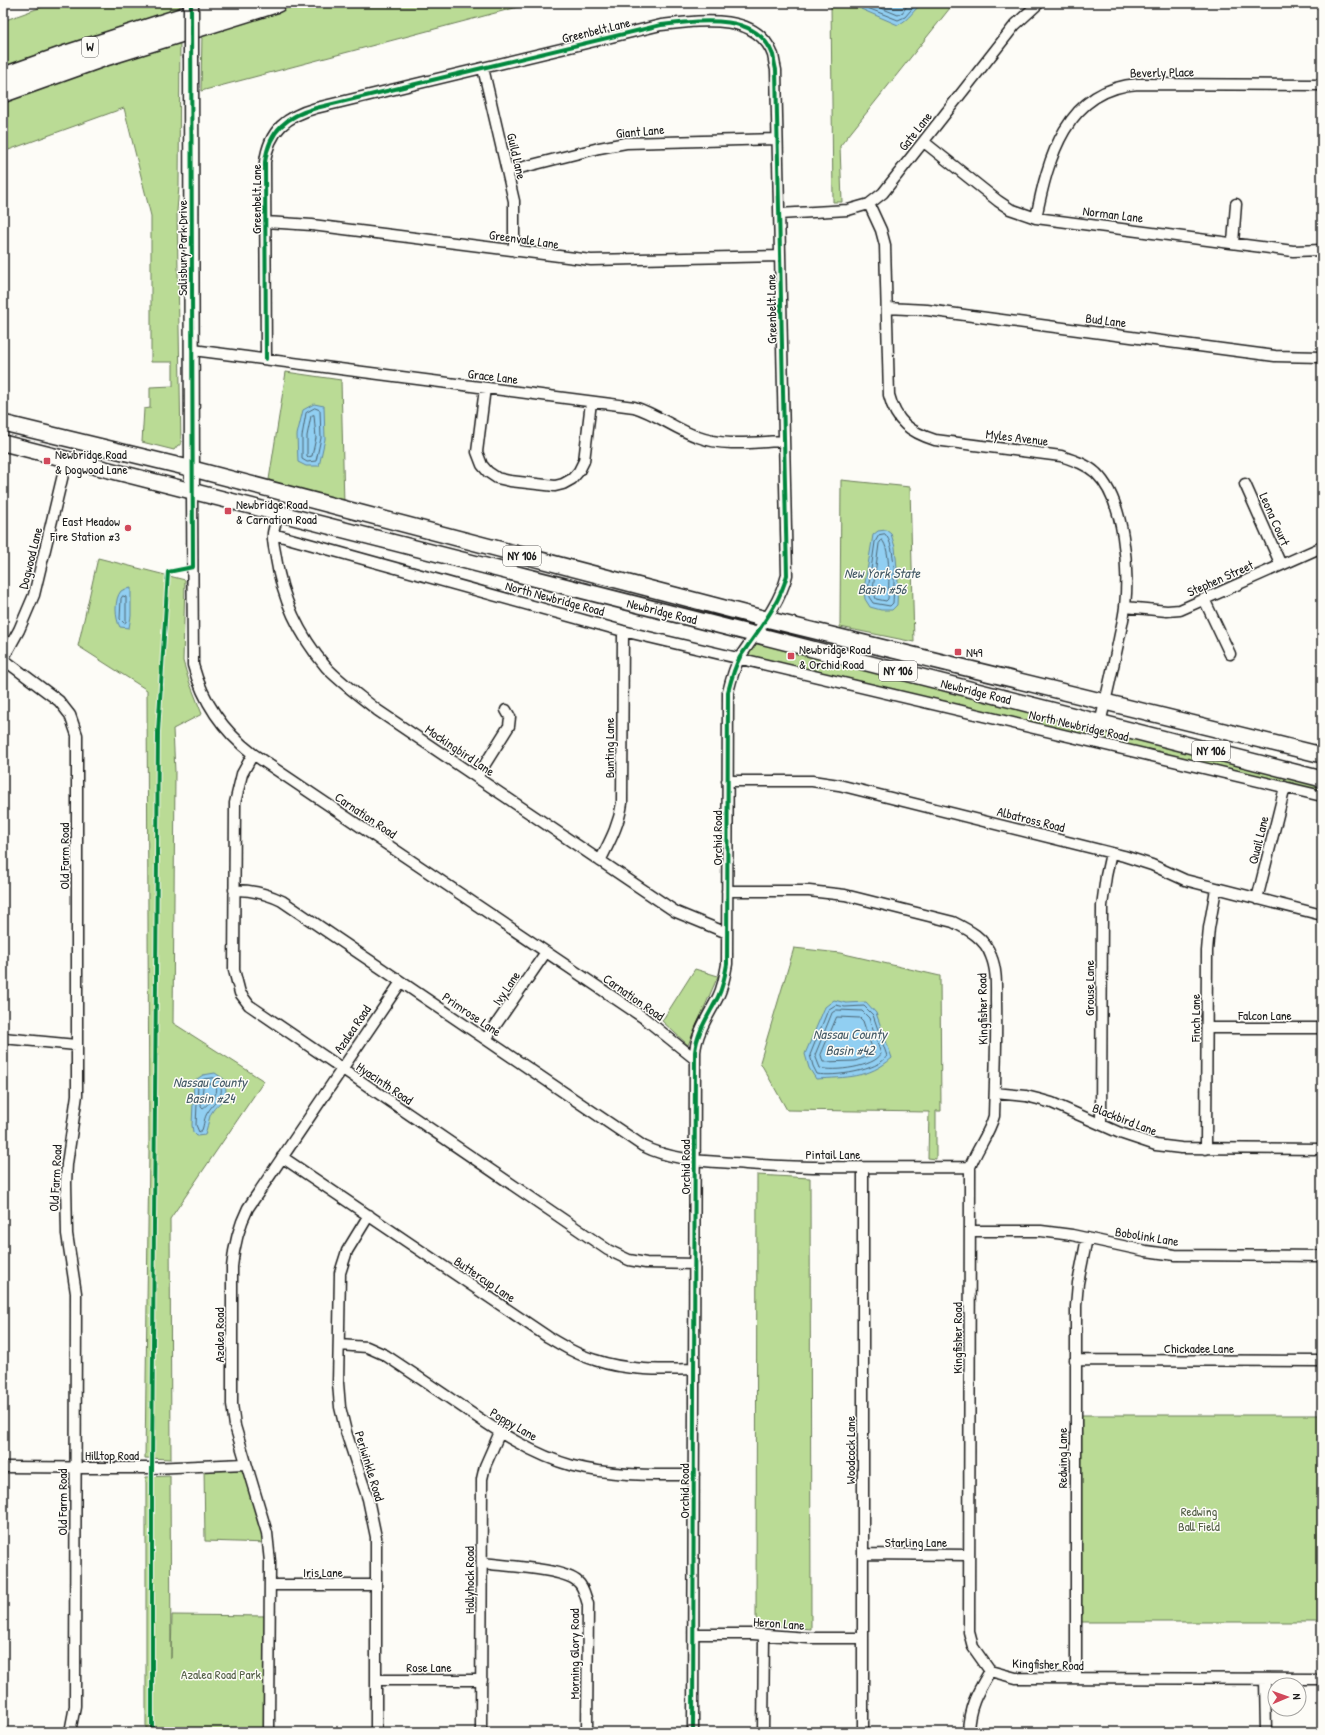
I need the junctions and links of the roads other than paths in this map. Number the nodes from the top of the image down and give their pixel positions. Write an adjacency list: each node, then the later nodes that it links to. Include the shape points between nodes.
1 (191, 3): 22 (main road, Salisbury Park Drive, bridge)
2 (226, 3): 6 (highway, W)
3 (277, 3): 8 (highway, W, via 104,57)
4 (1039, 3): 10 (street, Gate Lane, via 1015,25)
5 (483, 68): 9 (street, Greenbelt Lane, via 661,25 719,21 735,23 759,35 773,55 776,70); 11 (street, Guild Lane); 16 (street, Greenbelt Lane, via 316,108 290,118 274,134 266,152)
6 (3, 77)
7 (1322, 85): 15 (street, Beverly Place, via 1138,84 1121,85 1106,90 1078,112 1058,143 1043,180)
8 (3, 93)
9 (777, 139): 11 (street, Giant Lane, via 626,143); 14 (street, Greenbelt Lane)
10 (924, 142): 12 (street, Gate Lane, via 883,193); 15 (street, Norman Lane, via 998,201 1010,209)
11 (508, 171): 19 (street, Guild Lane, via 514,201)
12 (869, 204): 14 (street, Gate Lane, via 840,212); 21 (street, Myles Avenue, via 885,245)
13 (1236, 204): 17 (street)
14 (779, 214): 20 (street, Greenbelt Lane)
15 (1036, 218): 17 (street, Norman Lane)
16 (266, 222): 19 (street, Greenvale Lane, via 312,225); 24 (street, Greenbelt Lane)
17 (1233, 243): 18 (street, Norman Lane, via 1293,251)
18 (1322, 250)
19 (514, 251): 20 (street, Greenvale Lane, via 591,260)
20 (780, 256): 28 (street, Greenbelt Lane)
21 (887, 308): 23 (street, Bud Lane, via 927,310 1274,356); 41 (street, Myles Avenue, via 889,395 896,415 909,429 918,435 936,440 1061,456 1089,468 1106,485 1118,514 1124,548)
22 (193, 350): 24 (street, Grace Lane); 31 (main road, Salisbury Park Drive)
23 (1322, 357)
24 (266, 358): 25 (street, Grace Lane)
25 (485, 388): 26 (street, Grace Lane); 26 (street, via 477,452 482,466 488,472 497,478 510,481 555,486 572,479 584,461)
26 (591, 402): 28 (street, Grace Lane, via 634,407 649,412 685,432 713,441)
27 (3, 423): 31 (main road, Newbridge Road / NY 106)
28 (783, 441): 42 (street, Greenbelt Lane, via 787,575 783,592)
29 (3, 443): 30 (main road, Newbridge Road / NY 106)
30 (67, 458): 33 (main road, Newbridge Road / NY 106); 47 (street, Dogwood Lane, via 34,595)
31 (193, 470): 33 (main road, Salisbury Park Drive); 36 (main road, Newbridge Road / NY 106)
32 (1245, 484): 39 (street, Leona Court)
33 (192, 492): 34 (main road, Newbridge Road / NY 106); 51 (street, Carnation Road, via 193,665 197,682 210,708 229,732)
34 (278, 513): 35 (street, Mockingbird Lane); 38 (main road, Newbridge Road / NY 106)
35 (273, 534): 43 (street, North Newbridge Road); 53 (street, Mockingbird Lane, via 277,569 292,614 312,649 327,668 348,688 378,710)
36 (470, 542): 38 (main road); 42 (main road, Newbridge Road / NY 106)
37 (1322, 547): 39 (street, Stephen Street)
38 (465, 560): 44 (main road, Newbridge Road / NY 106)
39 (1281, 565): 40 (street, Stephen Street)
40 (1204, 599): 41 (street, Stephen Street, via 1175,611); 45 (street)
41 (1125, 607): 48 (street, Myles Avenue)
42 (766, 619): 44 (street, Orchid Road); 48 (main road, Newbridge Road / NY 106)
43 (623, 630): 46 (street, North Newbridge Road); 59 (street, Bunting Lane, via 622,803 616,830)
44 (757, 635): 46 (street, Orchid Road); 50 (main road, Newbridge Road / NY 106)
45 (1230, 654)
46 (740, 658): 55 (street, Orchid Road, via 728,692); 56 (street, North Newbridge Road)
47 (3, 659): 72 (street, Old Farm Road, via 59,701 70,715 77,735)
48 (1105, 702): 50 (street, Myles Avenue); 52 (main road, Newbridge Road / NY 106)
49 (506, 710): 53 (street, via 510,717 509,726)
50 (1100, 723): 54 (main road, Newbridge Road / NY 106)
51 (253, 754): 61 (street, Hyacinth Road, via 242,774 235,803); 66 (street, Carnation Road)
52 (1322, 756)
53 (477, 777): 59 (street, Mockingbird Lane)
54 (1322, 779)
55 (727, 781): 58 (street, Albatross Road, via 812,781 839,785); 62 (street, Orchid Road)
56 (1285, 787): 57 (street, North Newbridge Road); 63 (street, Quail Lane)
57 (1322, 796)
58 (1111, 853): 60 (street, Albatross Road); 76 (street, Grouse Lane, via 1102,906)
59 (600, 861): 65 (street, Mockingbird Lane, via 676,912)
60 (1216, 889): 63 (street, Albatross Road); 68 (street, Finch Lane, via 1208,928)
61 (234, 890): 67 (street, Primrose Lane, via 262,892 282,901); 74 (street, Hyacinth Road, via 234,970 240,993 258,1012)
62 (727, 891): 65 (street, Orchid Road); 75 (street, Kingfisher Road, via 809,891 845,895 953,922 977,936 991,955 995,970)
63 (1257, 899): 64 (street, Albatross Road)
64 (1322, 915)
65 (726, 933): 73 (street, Orchid Road, via 727,964 724,982 697,1039)
66 (546, 952): 71 (street, Ivy Lane); 73 (street, Carnation Road, via 644,1018)
67 (401, 982): 71 (street, Primrose Lane); 74 (street, Azalea Road)
68 (1208, 1028): 69 (street, Falcon Lane); 77 (street, Finch Lane)
69 (1322, 1028)
70 (3, 1038): 72 (street)
71 (486, 1039): 80 (street, Primrose Lane, via 643,1146 665,1156)
72 (76, 1045): 95 (street, Old Farm Road, via 77,1095 66,1183 67,1234 76,1293)
73 (695, 1059): 80 (street, Orchid Road)
74 (341, 1069): 79 (street, Azalea Road); 87 (street, Hyacinth Road, via 608,1250 629,1260 646,1263)
75 (995, 1093): 76 (street, Blackbird Lane, via 1038,1099); 82 (street, Kingfisher Road, via 994,1116 990,1129)
76 (1101, 1124): 77 (street, Blackbird Lane, via 1156,1145)
77 (1206, 1148): 78 (street, Blackbird Lane)
78 (1322, 1149)
79 (282, 1156): 83 (street, Buttercup Lane); 93 (street, Azalea Road, via 248,1208 239,1226 234,1247 232,1404)
80 (695, 1160): 81 (street, Pintail Lane, via 796,1167); 87 (street, Orchid Road)
81 (863, 1168): 82 (street, Pintail Lane); 97 (street, Woodcock Lane)
82 (970, 1168): 84 (street, Kingfisher Road)
83 (369, 1215): 88 (street, Periwinkle Road, via 347,1251 340,1273); 91 (street, Buttercup Lane, via 568,1348 616,1366 653,1370)
84 (970, 1231): 85 (street, Bobolink Lane, via 1041,1231); 98 (street, Kingfisher Road)
85 (1087, 1238): 86 (street, Bobolink Lane, via 1146,1251 1175,1254); 89 (street, Redwing Lane, via 1077,1298)
86 (1322, 1256)
87 (694, 1264): 91 (street, Orchid Road)
88 (339, 1345): 92 (street, Poppy Lane, via 366,1347 386,1354); 101 (street, Periwinkle Road, via 340,1407 373,1520 376,1537)
89 (1075, 1360): 90 (street, Chickadee Lane); 106 (street, Redwing Lane)
90 (1322, 1361)
91 (694, 1370): 96 (street, Orchid Road)
92 (500, 1432): 96 (street, Poppy Lane, via 527,1448 574,1466 631,1475); 99 (street, Hollyhock Road, via 482,1479)
93 (245, 1464): 95 (street, Hilltop Road); 100 (street, Azalea Road, via 267,1533)
94 (3, 1468): 95 (street, Hilltop Road)
95 (75, 1468): 111 (street, Old Farm Road, via 75,1706)
96 (694, 1475): 102 (street, Orchid Road)
97 (863, 1554): 98 (street, Starling Lane); 104 (street, Woodcock Lane)
98 (969, 1555): 105 (street, Kingfisher Road, via 969,1632 973,1647)
99 (482, 1563): 110 (street, Hollyhock Road); 115 (street, Morning Glory Road, via 563,1573 583,1588 588,1604)
100 (270, 1585): 101 (street, Iris Lane); 112 (street, Azalea Road)
101 (376, 1585): 109 (street, Periwinkle Road)
102 (694, 1634): 103 (street, Heron Lane); 116 (street, Orchid Road)
103 (764, 1635): 104 (street, Heron Lane); 117 (street)
104 (863, 1638): 118 (street, Woodcock Lane)
105 (990, 1671): 106 (street, Kingfisher Road, via 1016,1678); 119 (street, via 974,1698)
106 (1076, 1678): 107 (street, Kingfisher Road)
107 (1264, 1679): 108 (street, Kingfisher Road); 120 (street)
108 (1322, 1679)
109 (376, 1680): 110 (street, Rose Lane); 113 (street, Periwinkle Road)
110 (482, 1680): 114 (street, Hollyhock Road)
111 (70, 1732)
112 (269, 1732)
113 (376, 1732)
114 (481, 1732)
115 (587, 1732)
116 (693, 1732)
117 (763, 1732)
118 (863, 1732)
119 (968, 1732)
120 (1266, 1732)

